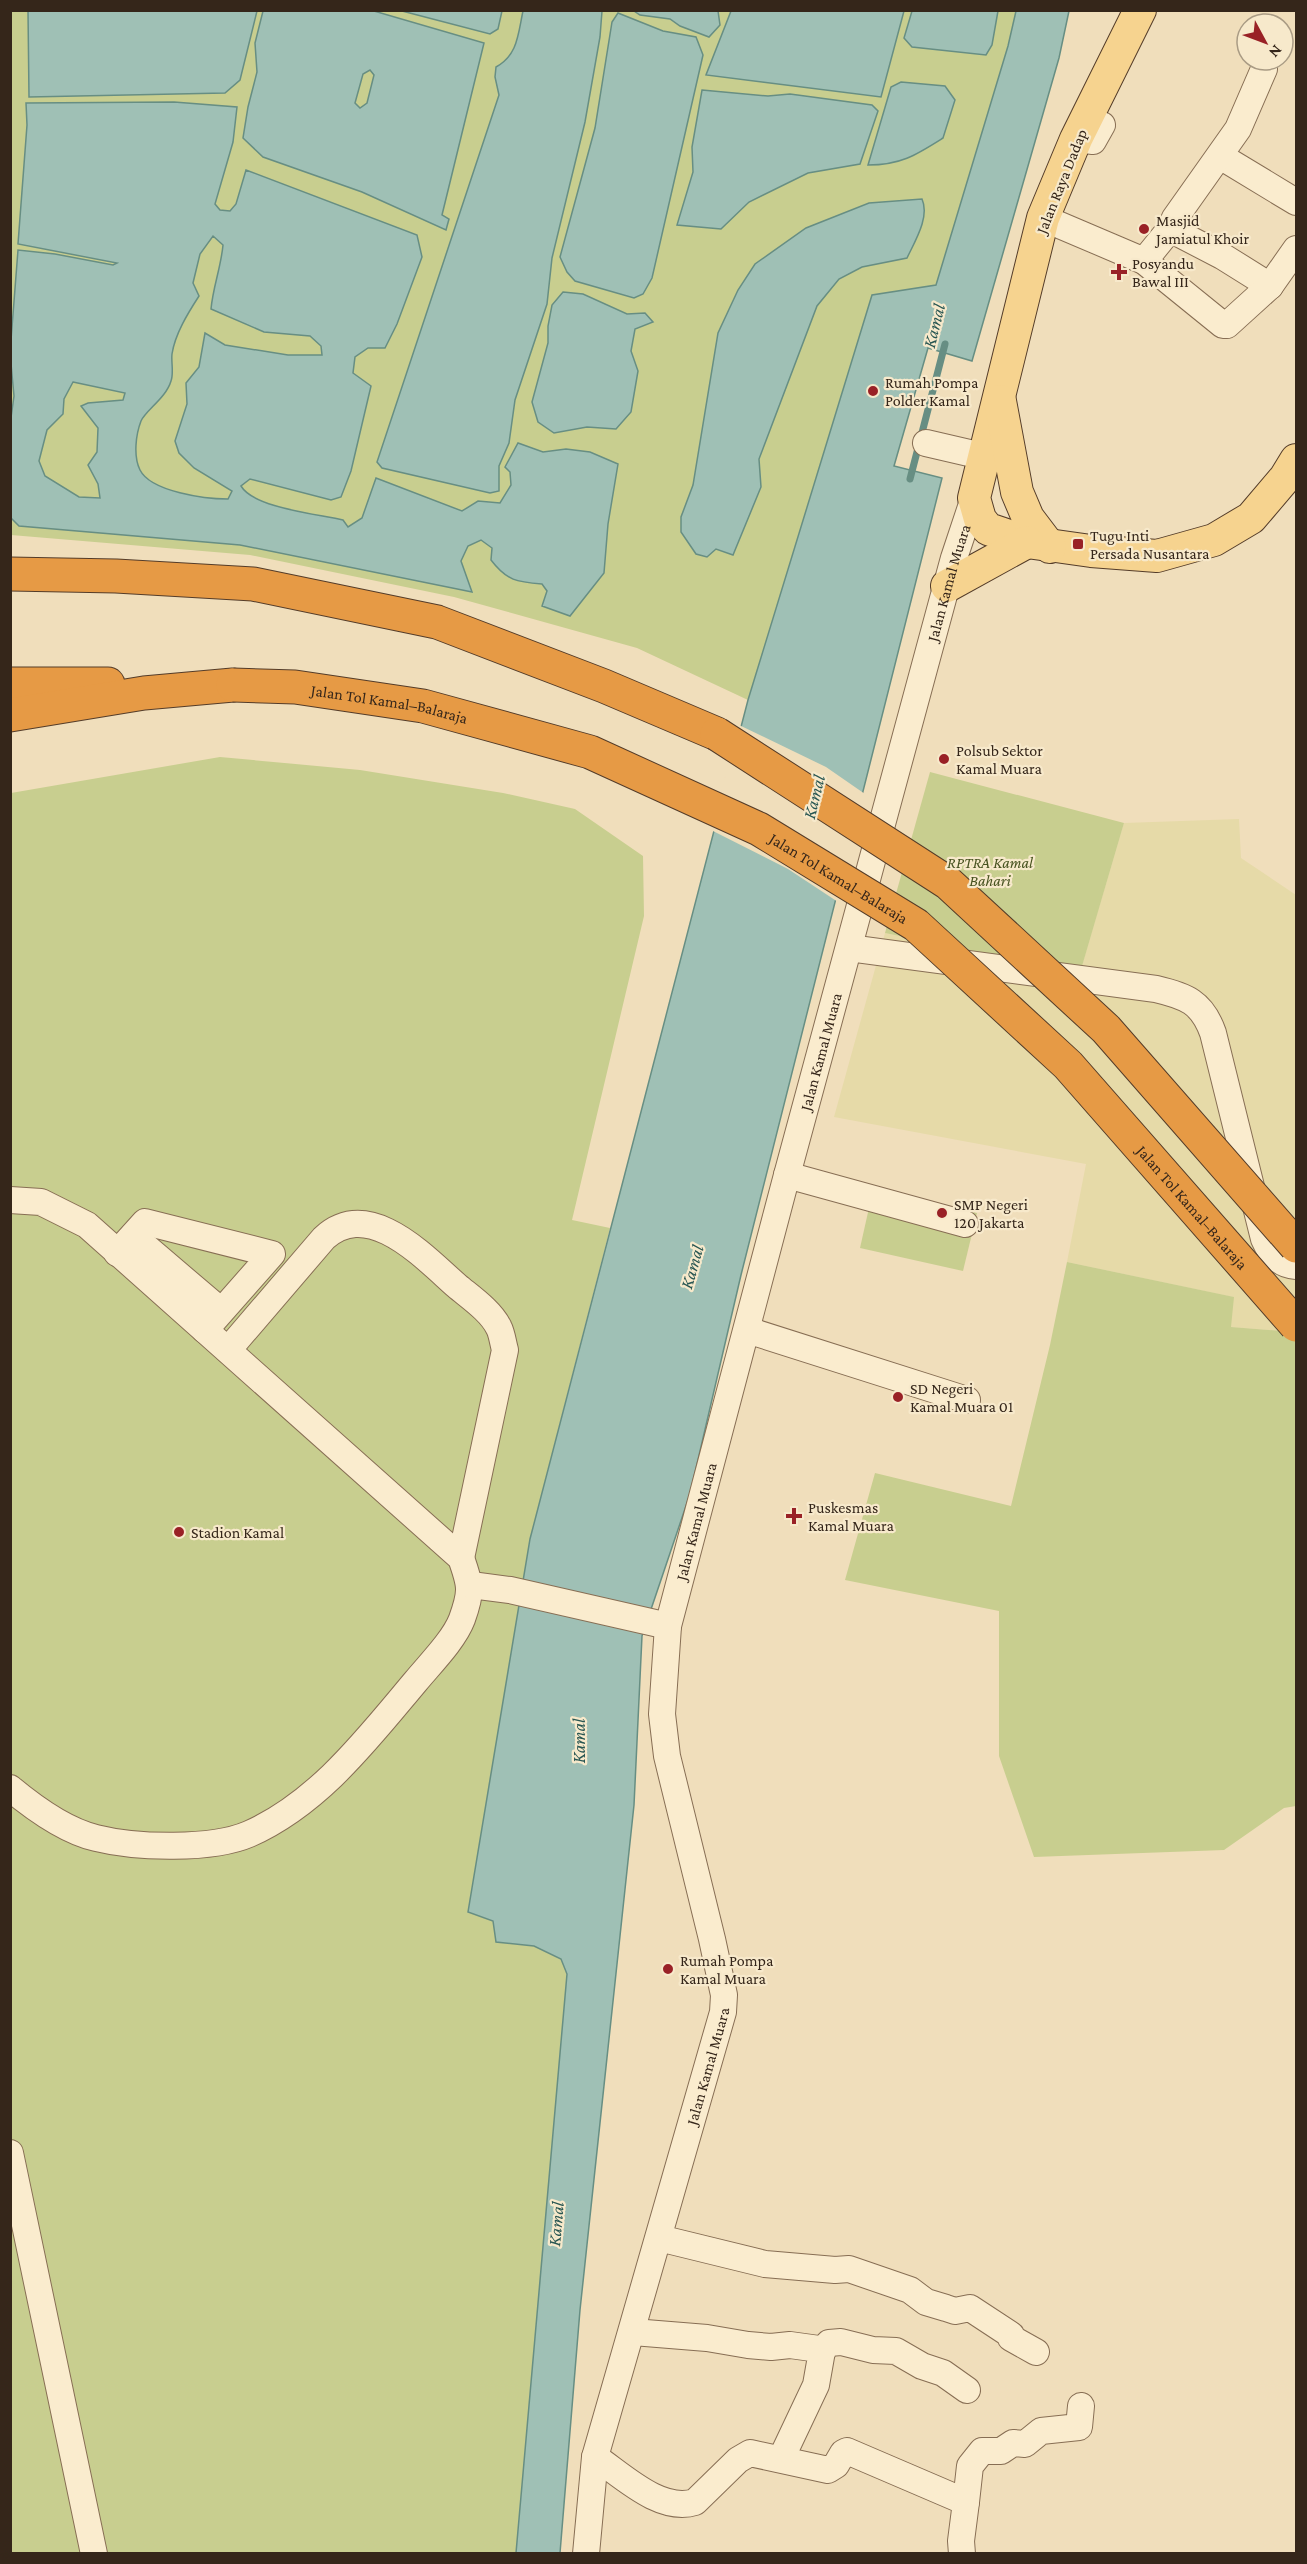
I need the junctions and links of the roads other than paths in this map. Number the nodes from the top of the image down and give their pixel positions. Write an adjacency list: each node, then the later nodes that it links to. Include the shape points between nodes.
1 (1140, 10): 5 (main road, Jalan Raya Dadap, via 1089,132)
2 (1263, 72): 3 (street, via 1238,129)
3 (1220, 156): 4 (street); 6 (street)
4 (1296, 202)
5 (1043, 218): 8 (street); 10 (main road, Jalan Raya Dadap)
6 (1170, 229): 8 (street); 9 (street)
7 (1296, 249): 9 (street)
8 (1136, 257): 9 (street, via 1222,325 1232,323)
9 (1270, 286)
10 (999, 395): 12 (main road, Jalan Raya Dadap); 15 (main road, Jalan Raya Dadap, via 1017,492)
11 (926, 443): 12 (street)
12 (982, 456): 14 (main road, Jalan Raya Dadap)
13 (1296, 460): 15 (main road, via 1251,518 1214,540 1157,556)
14 (974, 498): 15 (main road, via 980,519 988,529); 17 (street, Jalan Kamal Muara)
15 (1038, 544): 17 (main road)
16 (10, 574): 26 (highway, bridge, via 253,584 437,622 717,734 948,883 1106,1029)
17 (947, 586): 21 (street, Jalan Kamal Muara)
18 (10, 684): 19 (highway)
19 (233, 685): 20 (highway, via 144,693); 29 (highway, Jalan Tol Kamal–Balaraja, bridge, via 295,687 423,706 590,752 759,828 925,932 1068,1065)
20 (10, 715)
21 (849, 948): 22 (street, Jalan Kamal Muara); 27 (street, via 1156,988 1194,1003 1207,1016 1213,1033 1264,1239 1281,1262)
22 (787, 1175): 24 (street); 30 (street, Jalan Kamal Muara)
23 (10, 1200): 25 (street, via 41,1203)
24 (965, 1224)
25 (125, 1244): 28 (street); 28 (street, via 145,1222 272,1254)
26 (1296, 1246)
27 (1296, 1266)
28 (213, 1320): 31 (street)
29 (1296, 1325)
30 (747, 1330): 32 (street); 35 (street, Jalan Kamal Muara)
31 (228, 1350): 33 (street); 33 (street, via 324,1238 350,1223 364,1224 402,1239 483,1309 499,1326 505,1350)
32 (967, 1400)
33 (461, 1558): 34 (street)
34 (471, 1585): 35 (street, via 510,1590); 36 (street, via 461,1622 439,1653 343,1765 292,1811 248,1835 202,1845 144,1845 95,1838 39,1812)
35 (661, 1625): 38 (street, Jalan Kamal Muara, via 662,1714 667,1756 724,1995 723,2012)
36 (10, 1788)
37 (10, 2153): 47 (street)
38 (659, 2238): 39 (street, Jalan Kamal Muara); 41 (street, via 765,2264 849,2269 910,2290 926,2302 955,2311 970,2308 1018,2344)
39 (633, 2332): 40 (street); 44 (street, Jalan Kamal Muara)
40 (822, 2351): 42 (street, via 829,2343 842,2342 896,2352 943,2373); 45 (street, via 816,2385)
41 (1036, 2352)
42 (967, 2390)
43 (1081, 2406): 46 (street, via 1079,2427 1041,2431 1025,2444 1013,2444 1001,2451 982,2451 970,2466)
44 (595, 2457): 45 (street, via 656,2498 686,2505 695,2502 750,2453); 48 (street, Jalan Kamal Muara)
45 (781, 2459): 46 (street, via 828,2470 847,2451)
46 (966, 2502): 49 (street)
47 (94, 2553)
48 (586, 2553)
49 (962, 2553)

